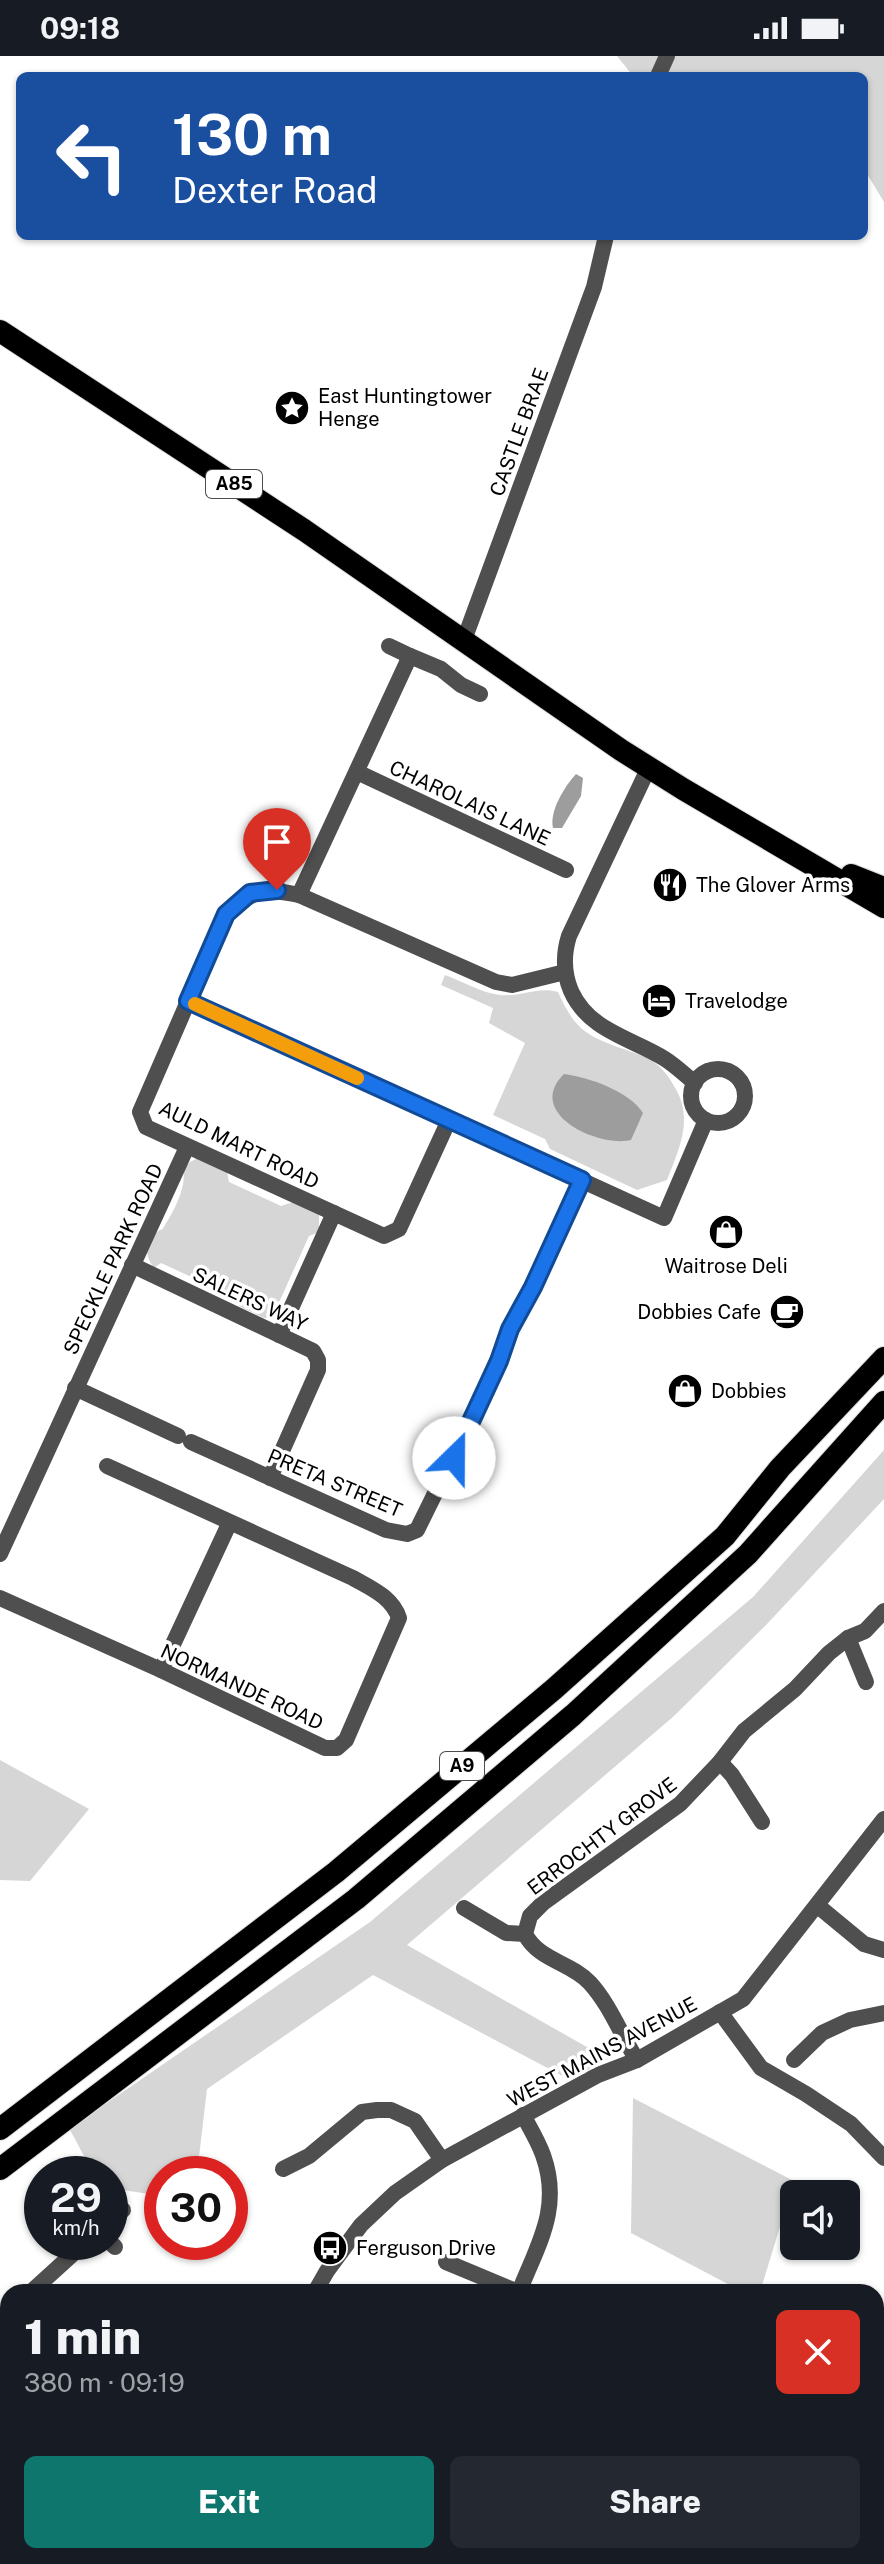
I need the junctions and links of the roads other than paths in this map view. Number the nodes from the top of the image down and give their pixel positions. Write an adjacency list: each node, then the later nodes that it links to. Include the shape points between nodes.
1 (605, 240): 3 (street, CASTLE BRAE, via 594,287)
2 (0, 331): 3 (highway, A85)
3 (464, 640): 7 (highway, A85)
4 (389, 646): 5 (street)
5 (410, 656): 6 (street); 8 (street)
6 (480, 694)
7 (649, 767): 9 (highway, A85); 14 (street, via 569,936)
8 (357, 772): 10 (street, CHAROLAIS LANE); 12 (street)
9 (801, 856): 11 (highway, A85); 13 (highway, A85)
10 (566, 870)
11 (884, 888)
12 (299, 895): 14 (street, AULD MART ROAD, via 496,982 512,985); 15 (street, AULD MART ROAD, via 277,890 250,893 226,914)
13 (884, 907)
14 (565, 972): 16 (street, via 576,1003 587,1016 667,1060)
15 (188, 1001): 17 (street); 19 (street, AULD MART ROAD, via 140,1112 146,1127)
16 (695, 1083): 18 (street, via 691,1100); 18 (street, via 707,1071 724,1069 743,1085 745,1102 736,1116 722,1123)
17 (449, 1120): 20 (street); 21 (street, AULD MART ROAD, via 399,1229 384,1236)
18 (706, 1120): 20 (street, via 664,1218)
19 (187, 1147): 21 (street, AULD MART ROAD); 22 (street, SPECKLE PARK ROAD)
20 (582, 1180): 30 (street, PRETA STREET, via 417,1530 388,1531)
21 (334, 1213): 23 (street)
22 (132, 1265): 23 (street, SALERS WAY); 26 (street, SPECKLE PARK ROAD)
23 (279, 1335): 30 (street, SALERS WAY, via 313,1351 318,1370)
24 (884, 1341): 28 (highway, A9)
25 (884, 1358): 28 (highway, A9)
26 (75, 1388): 30 (street, PRETA STREET); 32 (street, SPECKLE PARK ROAD)
27 (884, 1402): 53 (highway, A9, via 748,1554 573,1715 356,1899)
28 (841, 1406): 50 (highway, A9, via 780,1468 725,1536 554,1689 336,1872)
29 (107, 1466): 31 (street, NORMANDE ROAD)
30 (270, 1478)
31 (229, 1524): 36 (street); 36 (street, NORMANDE ROAD, via 353,1578 395,1606 399,1618 346,1740 337,1748 325,1748)
32 (0, 1554)
33 (0, 1598): 36 (street, NORMANDE ROAD)
34 (884, 1611): 35 (street, ERROCHTY GROVE, via 865,1631)
35 (848, 1638): 37 (street); 38 (street, ERROCHTY GROVE, via 744,1731)
36 (161, 1670)
37 (866, 1682)
38 (720, 1762): 40 (street); 43 (street, ERROCHTY GROVE, via 680,1804 543,1903 530,1916)
39 (884, 1819): 41 (street, WEST MAINS AVENUE)
40 (762, 1822)
41 (818, 1906): 44 (street, via 864,1944); 45 (street, WEST MAINS AVENUE, via 743,1999)
42 (464, 1908): 43 (street, via 506,1933)
43 (525, 1934): 47 (street, via 543,1955 590,1983)
44 (884, 1950)
45 (720, 2012): 47 (street, WEST MAINS AVENUE); 51 (street, via 761,2068 851,2124)
46 (884, 2013): 48 (street, via 822,2033)
47 (637, 2060): 49 (street, WEST MAINS AVENUE)
48 (794, 2060)
49 (523, 2115): 52 (street, WEST MAINS AVENUE); 60 (street, via 547,2169 550,2214)
50 (0, 2129)
51 (884, 2158)
52 (442, 2160): 54 (street, via 415,2121 377,2110 362,2112 309,2156); 58 (street, WEST MAINS AVENUE, via 361,2225)
53 (0, 2169)
54 (283, 2169)
55 (66, 2260): 57 (street)
56 (446, 2262): 59 (street)
57 (40, 2284)
58 (320, 2284)
59 (499, 2284)
60 (521, 2284)

